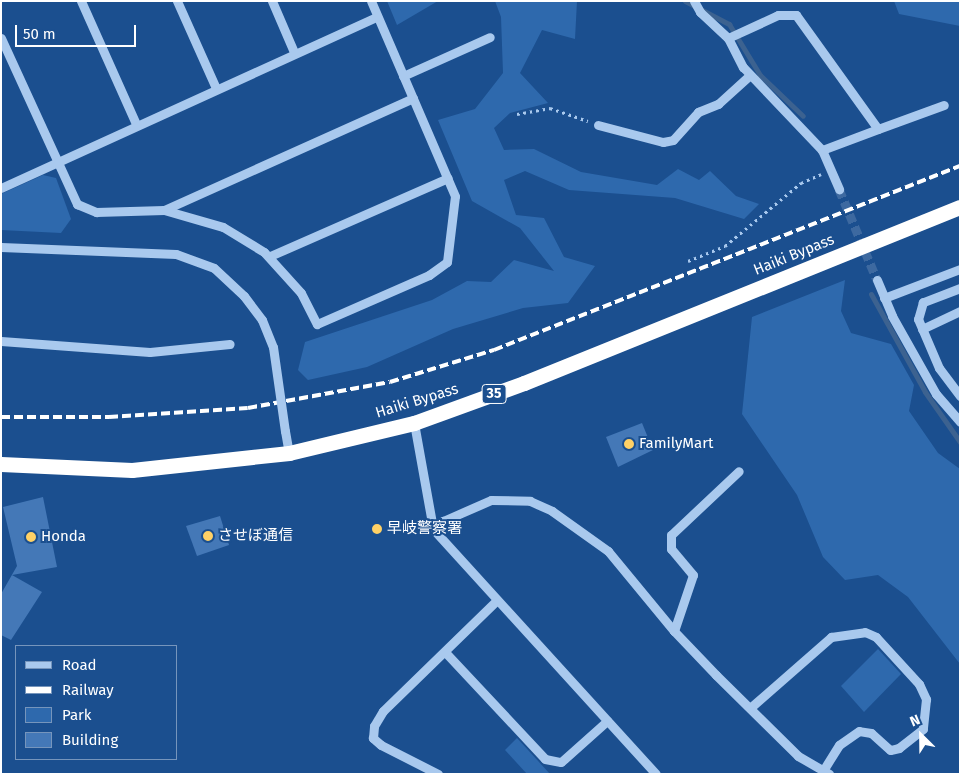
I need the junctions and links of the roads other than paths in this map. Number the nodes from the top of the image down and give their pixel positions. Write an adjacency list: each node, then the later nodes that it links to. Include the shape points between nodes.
1 (81, 1): 16 (street)
2 (178, 1): 13 (street)
3 (272, 1): 10 (street)
4 (371, 1): 6 (street)
5 (694, 1): 9 (street, via 700,12)
6 (377, 16): 10 (street); 12 (street)
7 (490, 37): 12 (street)
8 (1, 38): 20 (street)
9 (728, 38): 11 (street); 18 (street, via 786,13 796,15)
10 (294, 52): 13 (street)
11 (750, 75): 17 (street, via 718,104 698,112 673,140 663,142); 19 (street)
12 (404, 76): 14 (street)
13 (216, 88): 16 (street)
14 (413, 98): 21 (street); 25 (street)
15 (944, 105): 18 (street)
16 (136, 124): 20 (street)
17 (598, 125)
18 (878, 129): 19 (street)
19 (822, 150): 23 (street)
20 (58, 162): 22 (street); 25 (street, via 77,204 96,212)
21 (448, 178): 27 (street); 27 (street, via 455,196 447,262 403,286 317,324 301,293)
22 (1, 188)
23 (839, 190)
24 (960, 207): 38 (highway, Haiki Bypass / 35, via 524,383)
25 (164, 210): 27 (street, via 223,227)
26 (1, 247): 39 (street, bridge, via 176,254 214,268 244,296 262,320 273,347)
27 (270, 256)
28 (960, 269): 31 (street)
29 (877, 280): 31 (street)
30 (960, 288): 33 (street, via 923,302 918,319)
31 (884, 298): 37 (street, via 936,394)
32 (960, 311): 33 (street)
33 (922, 329): 36 (street, via 939,368)
34 (1, 341): 35 (street, via 150,352)
35 (230, 344)
36 (960, 396)
37 (960, 422)
38 (414, 423): 39 (highway, Haiki Bypass / 35); 42 (street)
39 (289, 453): 40 (highway, Haiki Bypass / 35, via 132,470)
40 (1, 464)
41 (739, 471): 44 (street, via 671,535 672,548 693,575)
42 (433, 529): 43 (street); 44 (street, via 443,520 491,500 530,502 552,511 608,551)
43 (496, 601): 45 (street); 47 (street)
44 (674, 632): 46 (street)
45 (445, 652): 47 (street, via 545,759 561,762); 49 (street, via 383,711 373,738 409,761)
46 (750, 708): 48 (street, via 798,756); 48 (street, via 831,637 865,632 876,637 919,684 926,699 923,729 899,748 890,750 871,733 859,731 839,745)
47 (607, 721): 50 (street)
48 (826, 772)
49 (438, 774)
50 (656, 774)

